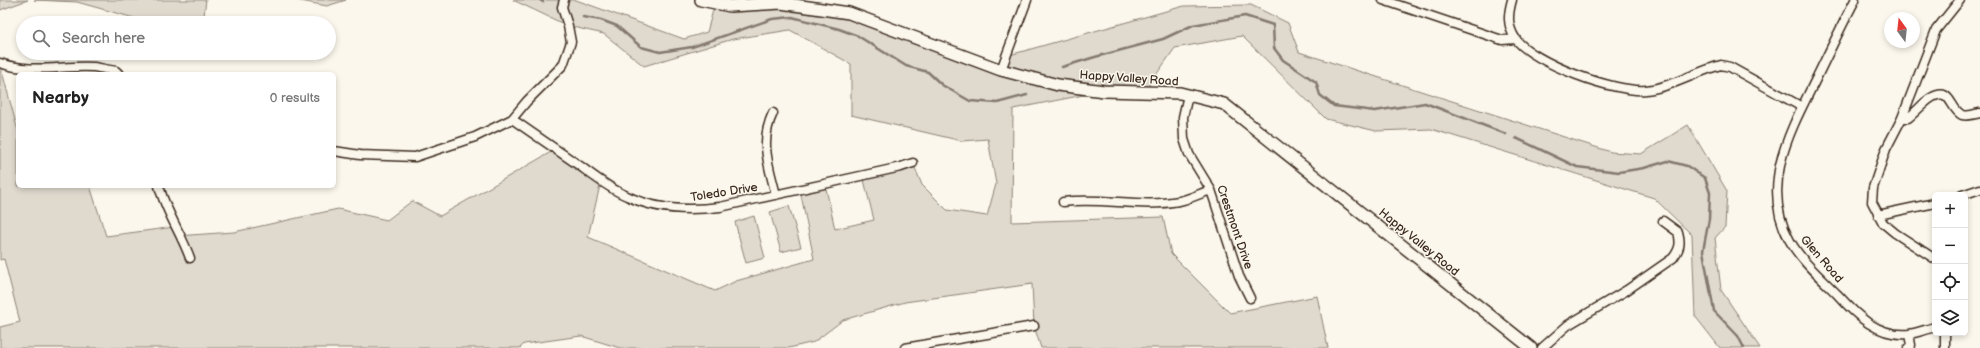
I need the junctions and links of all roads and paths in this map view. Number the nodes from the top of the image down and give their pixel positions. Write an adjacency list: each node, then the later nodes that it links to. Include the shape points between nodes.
1 (564, 0): 17 (street, via 562,8 571,42 563,65)
2 (701, 0): 10 (street, Happy Valley Road, via 730,6 781,3 849,14)
3 (1027, 0): 10 (street)
4 (1383, 0): 8 (street, via 1502,40)
5 (1512, 0): 8 (street, via 1509,25)
6 (1855, 0): 13 (street, Glen Road)
7 (1960, 0): 16 (street, via 1936,30)
8 (1516, 39): 13 (street, via 1541,59 1598,82 1644,90 1663,87 1721,65 1730,67)
9 (0, 63): 11 (street, via 12,67 45,69 93,67)
10 (1001, 70): 12 (street, Happy Valley Road, via 1058,85 1104,91)
11 (117, 72)
12 (1188, 95): 22 (street, Crestmont Drive, via 1183,117 1184,138 1190,154); 37 (street, Happy Valley Road, via 1224,104 1238,114)
13 (1802, 107): 34 (street, Glen Road, via 1783,149 1777,188 1784,227 1790,240 1802,257 1857,316 1875,328 1891,334)
14 (773, 113): 24 (street, via 768,124 765,151)
15 (1980, 113): 16 (street, via 1962,115 1945,95 1931,98 1908,118)
16 (1902, 118): 27 (street, via 1886,149 1873,188 1872,202)
17 (512, 119): 18 (street, via 476,137 415,157); 24 (street, Toledo Drive, via 601,181 627,196 654,206 699,210)
18 (336, 151)
19 (913, 163): 24 (street, Toledo Drive)
20 (160, 188): 30 (street)
21 (1980, 189): 23 (street)
22 (1211, 190): 25 (street, via 1180,201 1146,204 1081,200); 31 (street, Crestmont Drive, via 1237,271)
23 (1968, 193)
24 (776, 195)
25 (1063, 202)
26 (1932, 204): 27 (street)
27 (1878, 215): 29 (street, via 1895,233)
28 (1663, 221): 38 (street, via 1678,232 1681,242 1678,253 1627,290 1568,325)
29 (1932, 256)
30 (190, 258)
31 (1250, 298)
32 (1034, 326): 36 (street)
33 (1932, 328): 34 (street, Glen Road)
34 (1909, 334): 39 (street, via 1911,345)
35 (1945, 336): 40 (street)
36 (905, 348)
37 (1531, 348)
38 (1542, 348)
39 (1908, 348)
40 (1944, 348)

